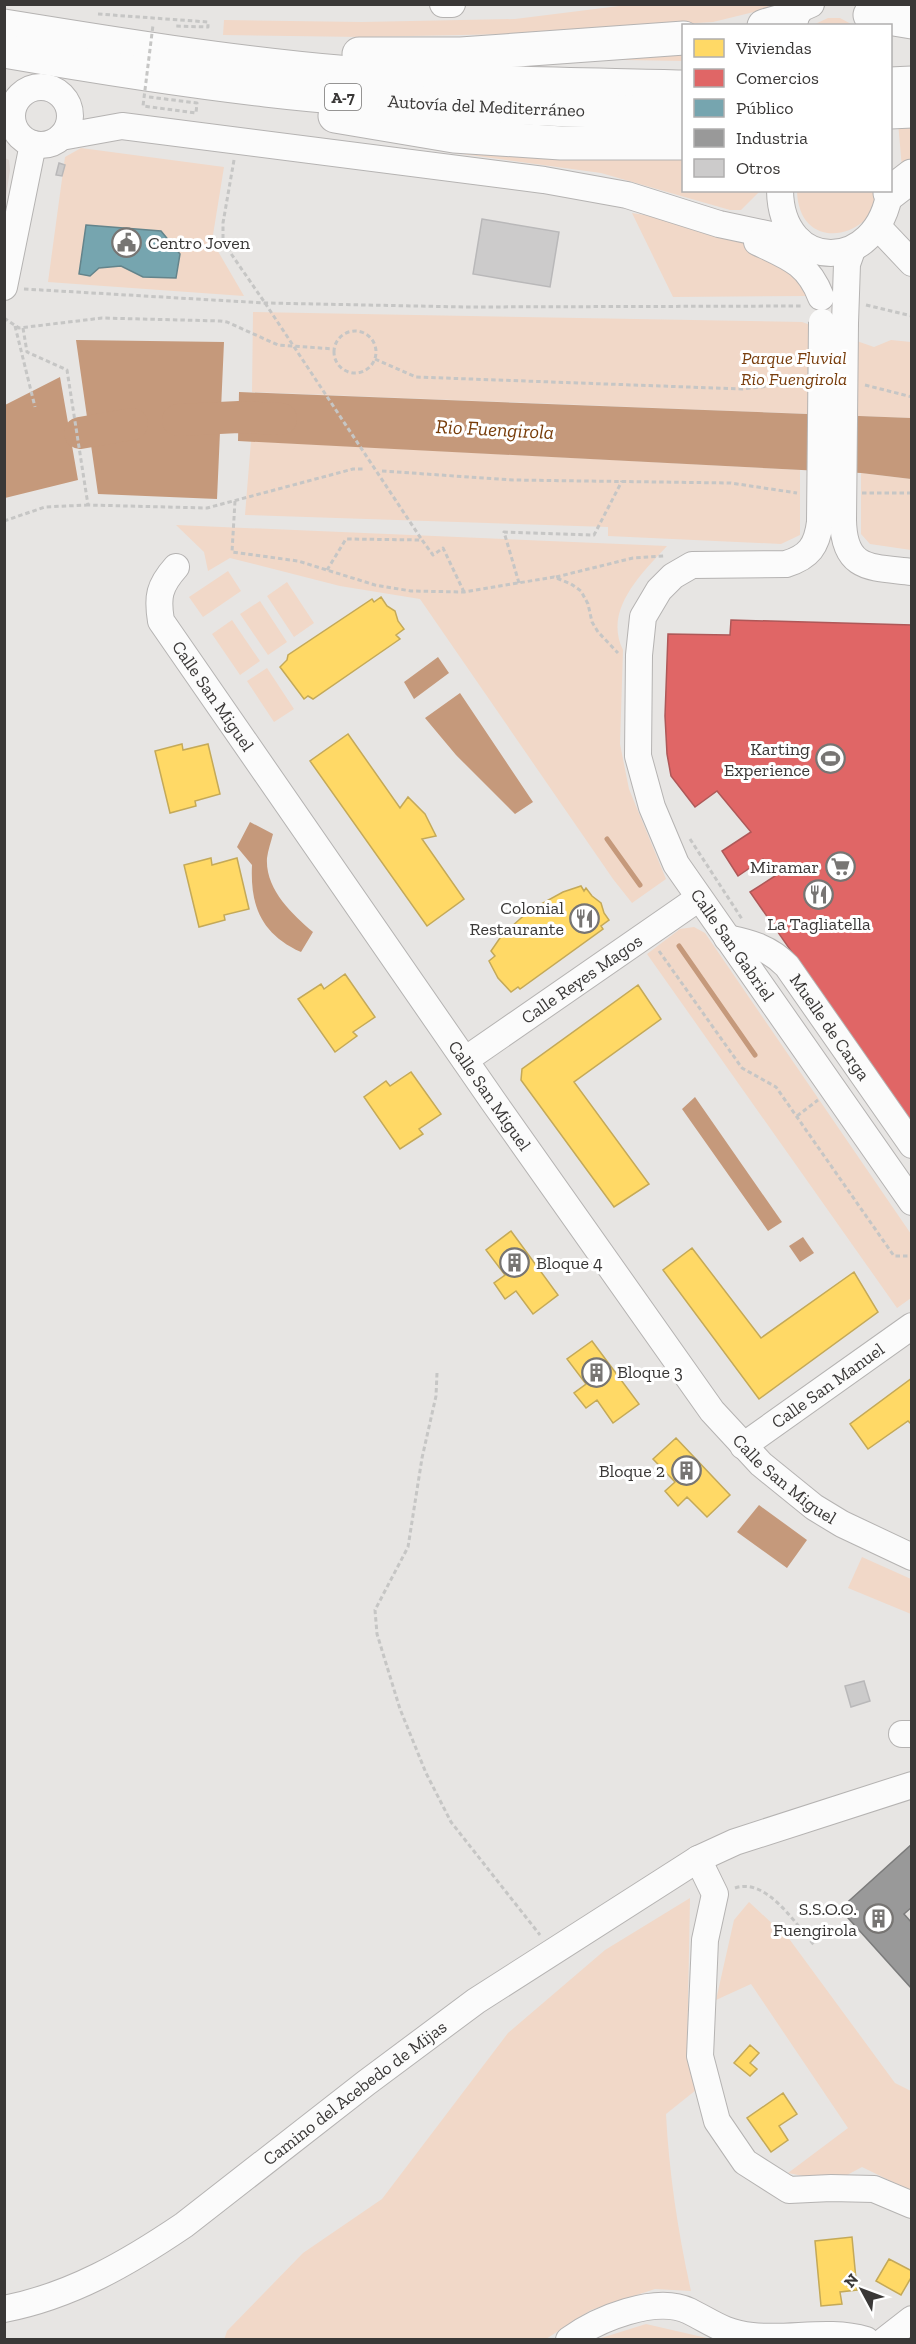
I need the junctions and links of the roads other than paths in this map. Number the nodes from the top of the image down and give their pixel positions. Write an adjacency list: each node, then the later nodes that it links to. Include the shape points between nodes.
1 (443, 4): 2 (street)
2 (452, 4)
3 (863, 11): 4 (highway)
4 (912, 22)
5 (4, 26): 6 (highway, Autovía del Mediterráneo / A-7)
6 (143, 36): 7 (highway, via 327,54 461,54); 12 (highway, Autovía del Mediterráneo / A-7, via 338,72 451,81)
7 (682, 38)
8 (4, 51): 11 (highway, Autovía del Mediterráneo / A-7)
9 (912, 83): 10 (highway)
10 (892, 84)
11 (155, 87): 17 (highway, Autovía del Mediterráneo / A-7, via 268,90 450,106); 21 (highway, via 454,136 561,143)
12 (682, 87)
13 (11, 99): 14 (street, via 42,87); 19 (street)
14 (64, 99): 18 (street); 20 (street, via 70,114)
15 (912, 111): 16 (highway)
16 (892, 112)
17 (682, 114)
18 (122, 126): 20 (street); 24 (street, via 544,180 627,195)
19 (17, 132): 20 (street, via 47,144); 30 (street)
20 (61, 137)
21 (682, 143)
22 (897, 186): 26 (street)
23 (780, 193): 24 (street, via 754,218); 27 (street, via 783,219 789,231)
24 (693, 215): 25 (street)
25 (719, 224): 27 (street); 31 (street, via 799,262 815,280)
26 (878, 227): 28 (street); 29 (street)
27 (806, 245): 28 (street, via 830,254); 31 (street, via 820,263)
28 (852, 250): 31 (street)
29 (912, 263)
30 (10, 287)
31 (831, 311): 32 (street, bridge)
32 (832, 521): 34 (street, via 859,563); 35 (street, Calle San Gabriel, via 801,560 786,564 692,565 673,576 643,617 638,756 663,837)
33 (176, 567): 37 (street, Calle San Miguel, via 165,580 158,601 161,621)
34 (912, 572)
35 (699, 898): 36 (street, Calle San Gabriel); 37 (street, Calle Reyes Magos)
36 (727, 938): 38 (street, Muelle de Carga, via 760,946 779,957); 39 (street, Calle San Gabriel)
37 (465, 1060): 41 (street, Calle San Miguel, via 712,1411)
38 (912, 1145)
39 (912, 1202)
40 (912, 1326): 41 (street, Calle San Manuel)
41 (743, 1446): 42 (street, Calle San Miguel, via 814,1507)
42 (912, 1557)
43 (912, 1785): 44 (street, Camino del Acebedo de Mijas, via 735,1842)
44 (698, 1859): 45 (street, via 715,1894 705,1940 700,2056 717,2121 745,2162 789,2190 874,2189); 46 (street, Camino del Acebedo de Mijas, via 433,2031 155,2244 94,2280 35,2303)
45 (912, 2205)
46 (4, 2309)
47 (912, 2319): 50 (street)
48 (569, 2340): 49 (street, via 586,2327 644,2307 669,2305 726,2331 753,2336 847,2334)
49 (866, 2340)
50 (885, 2340)

